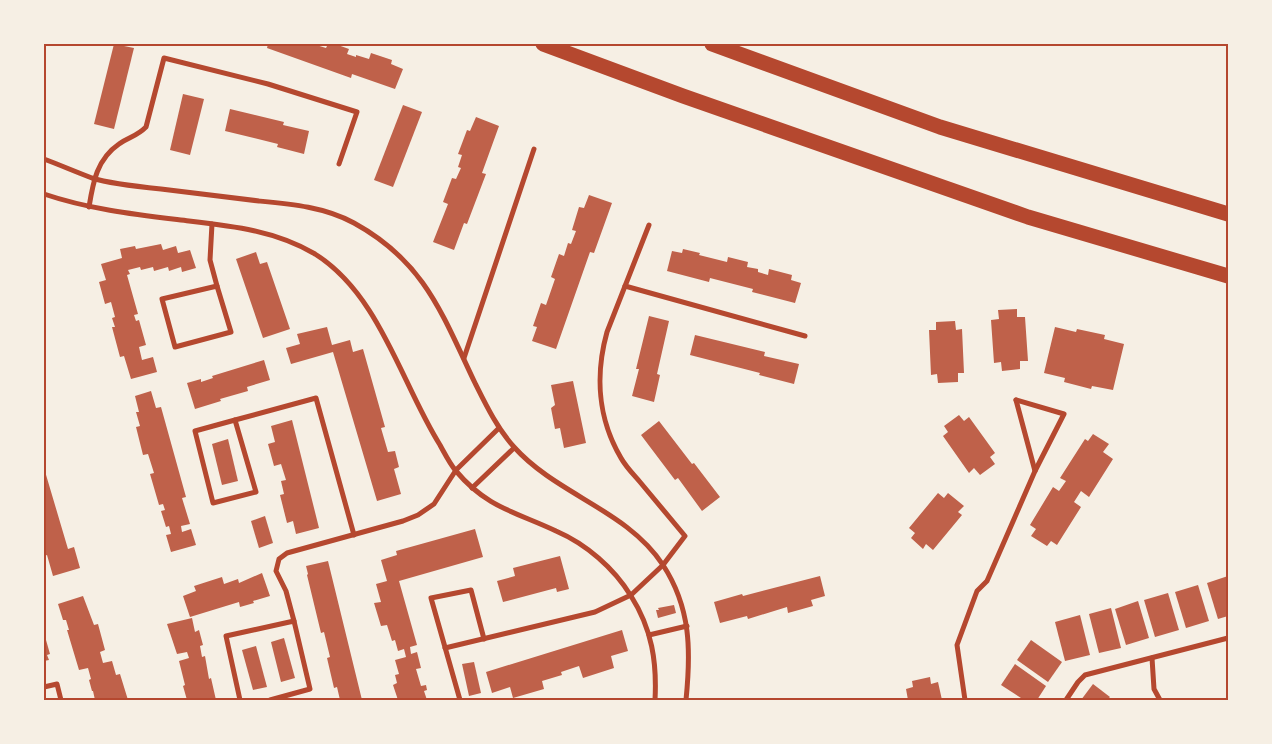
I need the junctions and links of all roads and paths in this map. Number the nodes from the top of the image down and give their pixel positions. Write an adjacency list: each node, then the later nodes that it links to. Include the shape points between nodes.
1 (543, 44): 12 (highway, via 1028,217)
2 (712, 44): 9 (highway, via 940,127)
3 (534, 149): 16 (street)
4 (44, 159): 6 (street)
5 (339, 164): 6 (street, via 357,112 268,84 164,58 146,127 110,150)
6 (94, 178): 8 (street); 16 (street, via 299,205 352,222 386,243 416,273 437,302)
7 (44, 194): 8 (street)
8 (89, 207): 10 (street)
9 (1228, 214)
10 (212, 224): 13 (street, via 210,260); 20 (street, via 255,230 285,239 316,255 345,278 373,316 428,426)
11 (649, 226): 14 (street)
12 (1228, 276)
13 (217, 286): 13 (street, via 231,332 175,347 162,299)
14 (625, 286): 15 (street); 24 (street, via 602,349 600,400 607,430 622,460 685,536)
15 (805, 336)
16 (464, 359): 18 (street)
17 (236, 420): 17 (street, via 256,492 213,503 195,431); 23 (street, via 316,398)
18 (499, 428): 19 (street); 20 (street)
19 (514, 448): 22 (street); 24 (street, via 545,474 629,528)
20 (456, 470): 22 (street); 23 (street, via 434,504 418,515)
21 (1035, 471): 21 (street, via 1064,414 1016,400 1018,409); 40 (street, via 987,581 977,591 957,645)
22 (472, 488): 25 (street, via 504,510 557,531 582,545 609,567)
23 (354, 535): 26 (street, via 287,553 278,560 276,571 286,591)
24 (663, 565): 25 (street); 27 (street, via 675,588)
25 (631, 595): 28 (street); 30 (street, via 595,612)
26 (294, 621): 35 (street, via 226,636); 36 (street, via 310,689)
27 (687, 626): 28 (street); 39 (street, via 689,668)
28 (649, 635): 38 (street, via 656,674)
29 (1228, 638): 32 (street)
30 (484, 639): 31 (street); 31 (street, via 471,590 431,598)
31 (445, 648): 37 (street)
32 (1152, 658): 41 (street, via 1085,676); 42 (street, via 1154,689)
33 (44, 687): 34 (street, via 57,684)
34 (61, 700)
35 (240, 700)
36 (270, 700)
37 (460, 700)
38 (654, 700)
39 (686, 700)
40 (965, 700)
41 (1066, 700)
42 (1160, 700)

